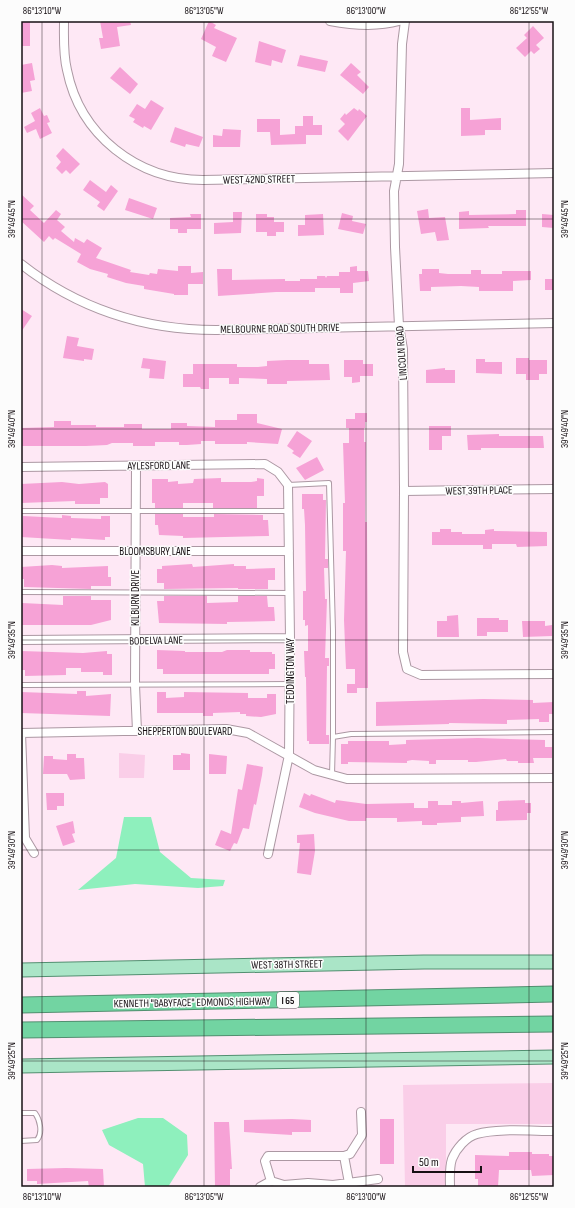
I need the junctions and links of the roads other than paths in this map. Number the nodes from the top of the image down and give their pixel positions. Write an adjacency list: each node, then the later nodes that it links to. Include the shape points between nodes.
1 (64, 21): 6 (street, WEST 42ND STREET, via 66,69 80,107 103,139 142,168 174,178 194,180)
2 (330, 21): 3 (street, via 390,24)
3 (399, 21)
4 (405, 21): 6 (street, LINCOLN ROAD)
5 (554, 173): 6 (street, WEST 42ND STREET)
6 (396, 176): 9 (street, LINCOLN ROAD, via 395,248)
7 (21, 264): 9 (street, MELBOURNE ROAD SOUTH DRIVE, via 51,285 88,305 118,316 164,327 216,330)
8 (554, 323): 9 (street, MELBOURNE ROAD SOUTH DRIVE)
9 (399, 326): 14 (street, LINCOLN ROAD, via 403,350)
10 (136, 466): 11 (street, AYLESFORD LANE); 12 (street, AYLESFORD LANE, via 265,464 278,472); 16 (street, KILBURN DRIVE)
11 (21, 467)
12 (288, 486): 17 (street, TEDDINGTON WAY); 34 (lane, via 329,483)
13 (554, 488): 14 (street, WEST 39TH PLACE)
14 (404, 491): 27 (street, LINCOLN ROAD, via 403,652 407,669 421,675)
15 (21, 511): 16 (lane)
16 (136, 511): 17 (lane); 19 (street, KILBURN DRIVE)
17 (289, 511): 20 (street, TEDDINGTON WAY)
18 (21, 551): 19 (street, BLOOMSBURY LANE)
19 (136, 551): 20 (street, BLOOMSBURY LANE); 22 (street, KILBURN DRIVE)
20 (289, 551): 23 (street, TEDDINGTON WAY)
21 (21, 592): 22 (lane)
22 (135, 592): 23 (lane); 26 (street, KILBURN DRIVE)
23 (290, 593): 24 (street, TEDDINGTON WAY)
24 (290, 638): 26 (street, BODELVA LANE); 28 (street, TEDDINGTON WAY)
25 (21, 640): 26 (street, BODELVA LANE)
26 (135, 640): 30 (street, KILBURN DRIVE)
27 (554, 674)
28 (290, 684): 30 (lane); 35 (street, TEDDINGTON WAY)
29 (21, 685): 30 (lane)
30 (135, 685): 31 (street, KILBURN DRIVE)
31 (137, 731): 32 (street, SHEPPERTON BOULEVARD); 35 (street, SHEPPERTON BOULEVARD, via 226,729 248,733)
32 (21, 732): 38 (street, via 24,838)
33 (554, 732): 34 (lane, via 351,734)
34 (333, 737): 36 (lane)
35 (288, 755): 36 (street, SHEPPERTON BOULEVARD, via 314,770); 39 (street, TEDDINGTON WAY)
36 (332, 775): 37 (street, SHEPPERTON BOULEVARD, via 347,779)
37 (554, 778)
38 (34, 853)
39 (268, 854)
40 (554, 962): 41 (main road, WEST 38TH STREET, via 416,962)
41 (21, 970)
42 (554, 994): 43 (highway, KENNETH "BABYFACE" EDMONDS HIGHWAY / I 65)
43 (21, 1004)
44 (554, 1024): 45 (highway)
45 (21, 1030)
46 (554, 1057): 47 (main road)
47 (21, 1066)
48 (362, 1112): 52 (street, via 362,1135 352,1152)
49 (21, 1113): 51 (lane, via 35,1113 39,1119 40,1137 37,1140)
50 (554, 1131): 57 (street, via 487,1132 474,1135 455,1153 451,1164)
51 (21, 1140)
52 (344, 1156): 54 (street, via 268,1156 265,1161); 55 (street)
53 (378, 1179): 55 (street)
54 (271, 1181): 55 (street, via 284,1185); 56 (street)
55 (349, 1183)
56 (260, 1187)
57 (450, 1187)

